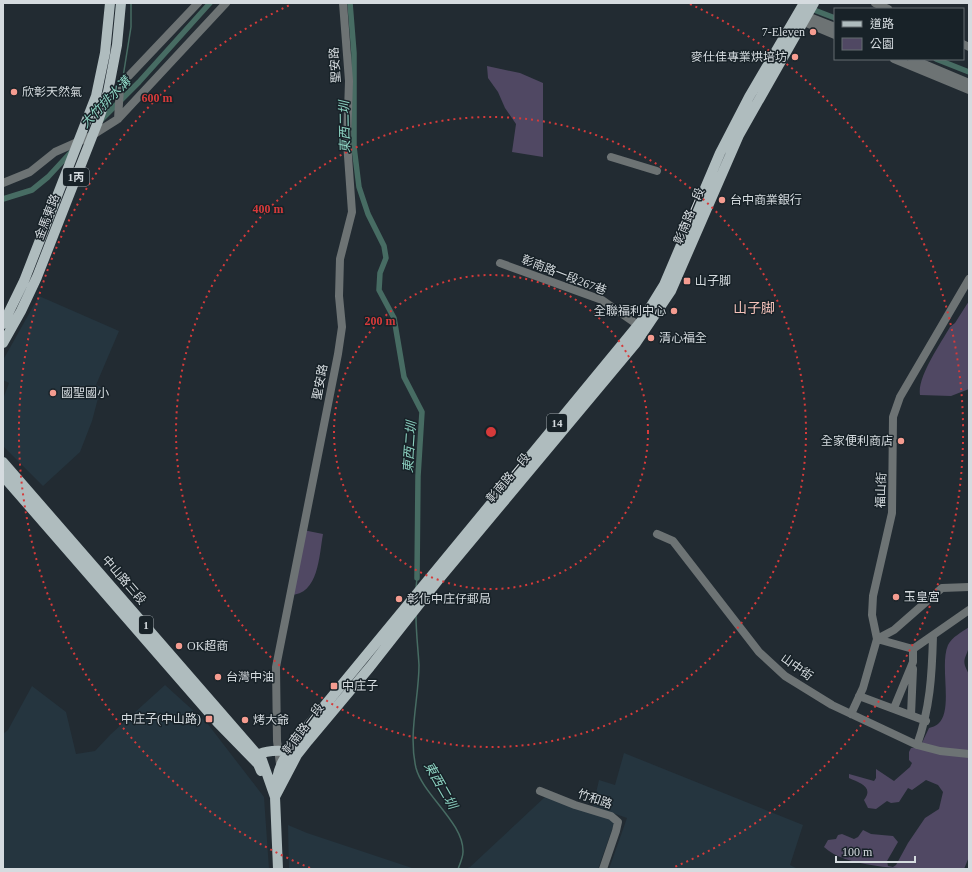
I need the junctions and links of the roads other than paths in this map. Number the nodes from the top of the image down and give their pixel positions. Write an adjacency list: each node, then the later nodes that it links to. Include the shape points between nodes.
1 (110, 3): 18 (main road, 金馬東路 / 1丙, via 105,52 96,96)
2 (121, 3): 17 (main road, 金馬東路 / 1丙, via 117,45 108,92)
3 (198, 3): 16 (street, via 124,81 120,88)
4 (226, 3): 16 (street)
5 (343, 3): 43 (street, 聖安路, via 349,81 346,142 352,212 339,266 342,327 338,354 276,667)
6 (814, 3): 9 (main road, 14)
7 (875, 3): 8 (street)
8 (886, 8)
9 (802, 14): 10 (street); 25 (main road, 彰南路一段 / 14, via 749,97 720,153 664,285); 43 (main road, 彰南路一段 / 14, via 739,135 671,291 650,324 440,578 370,667)
10 (834, 31)
11 (898, 60): 13 (street)
12 (914, 60): 13 (street)
13 (926, 68): 14 (street); 15 (street)
14 (969, 83)
15 (969, 90)
16 (118, 119): 17 (street)
17 (91, 136): 18 (street); 26 (main road, 金馬東路 / 1丙, via 37,278 22,311)
18 (78, 144): 21 (street, via 55,152 30,172); 24 (main road, 金馬東路 / 1丙, via 24,281)
19 (611, 157): 20 (street)
20 (657, 171)
21 (3, 183)
22 (500, 263): 25 (street, 彰南路一段267巷, via 602,300)
23 (969, 279): 33 (street, 福山街, via 900,397 893,417 892,513 873,596 872,615)
24 (3, 324)
25 (638, 325): 43 (main road, 彰南路一段 / 14)
26 (3, 343)
27 (3, 462): 44 (main road, 中山路三段 / 1)
28 (3, 476): 44 (main road, 中山路三段 / 1, via 217,722)
29 (657, 534): 38 (street, 山中街, via 672,541 759,652 785,676)
30 (969, 587): 33 (street, via 942,588 894,630)
31 (969, 610): 32 (street)
32 (933, 636): 34 (street); 40 (street)
33 (877, 639): 34 (street); 36 (street, 福山街)
34 (913, 649): 35 (street)
35 (913, 662): 37 (street); 39 (street)
36 (859, 696): 37 (street); 38 (street, 福山街)
37 (894, 708): 39 (street)
38 (851, 714): 41 (street, 山中街)
39 (911, 715): 40 (street)
40 (926, 721): 41 (street)
41 (918, 745): 42 (street, 山中街, via 940,751)
42 (969, 754)
43 (284, 756): 44 (main road); 46 (main road, 彰南路一段 / 14); 46 (main road, 彰南路一段 / 14, via 276,782)
44 (258, 759): 46 (main road, 中山路三段 / 1)
45 (540, 791): 48 (street, 竹和路, via 575,806 611,816 618,822)
46 (275, 797): 47 (main road, 中山路三段 / 1)
47 (278, 869)
48 (603, 869)

